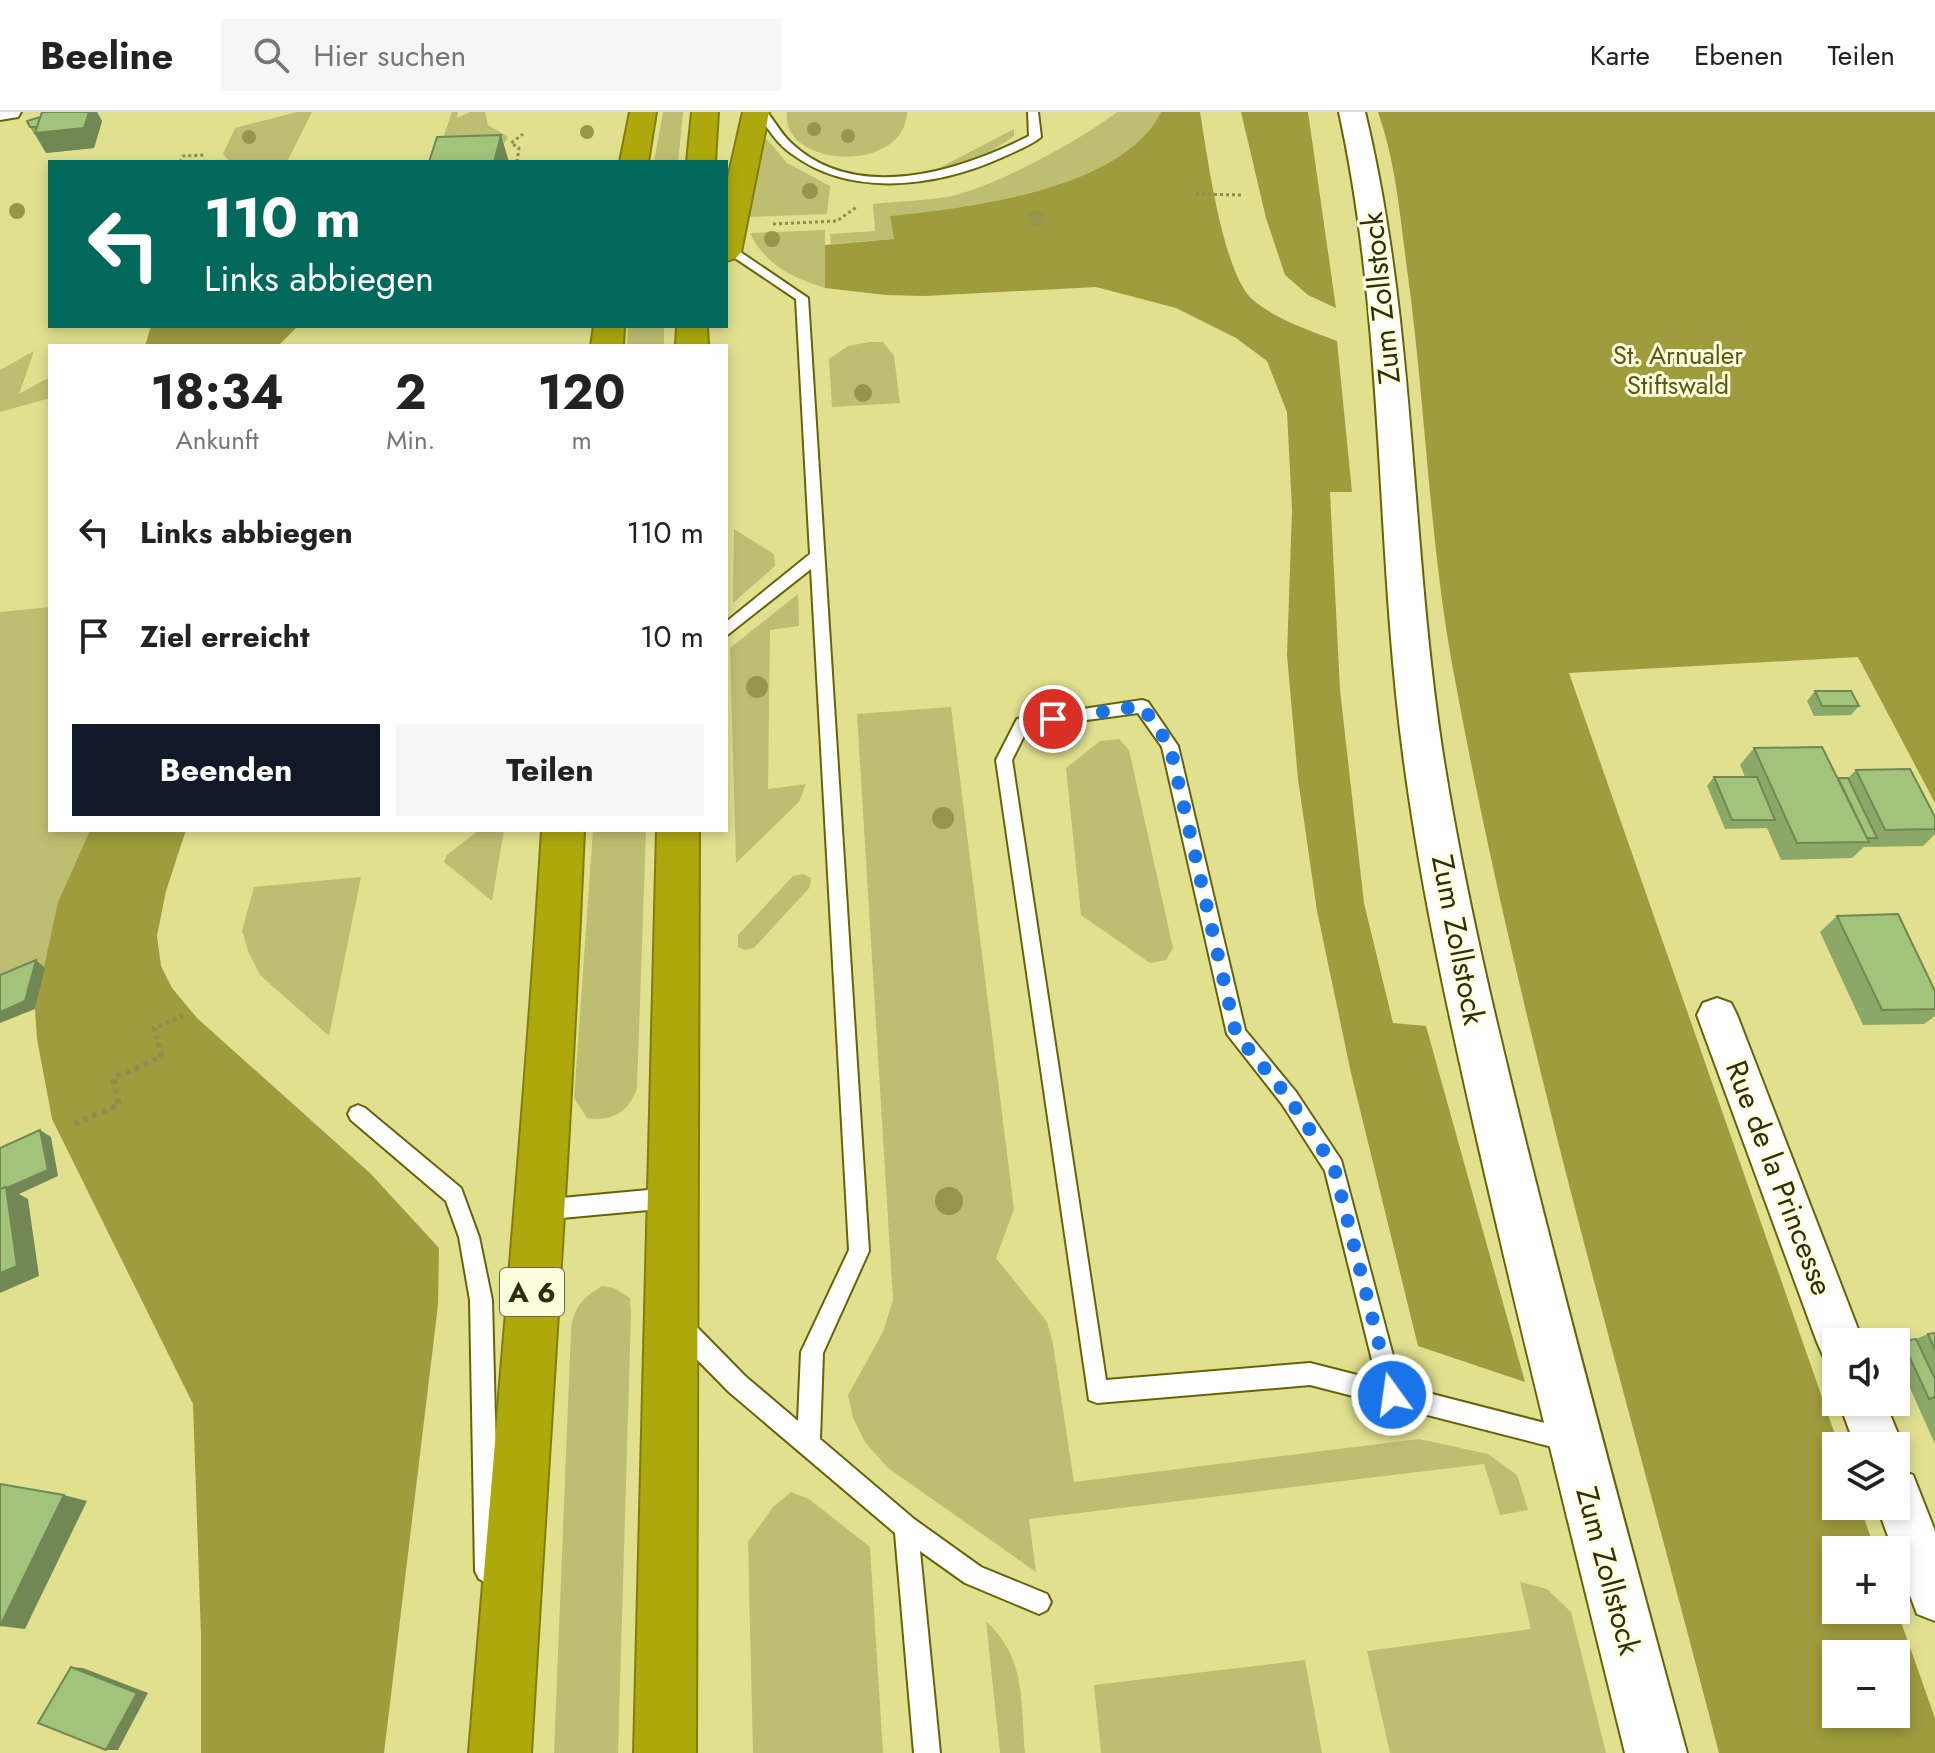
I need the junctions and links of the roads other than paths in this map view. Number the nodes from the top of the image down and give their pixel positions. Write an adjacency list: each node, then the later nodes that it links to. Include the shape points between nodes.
1 (10, 112): 8 (street)
2 (643, 112): 9 (highway)
3 (705, 112): 10 (highway)
4 (756, 112): 11 (highway)
5 (762, 112): 6 (lane, via 786,144 825,169 879,181 919,181 959,173 1035,137)
6 (1033, 112)
7 (1352, 112): 24 (street, Zum Zollstock, via 1368,181 1388,336 1404,599 1425,771 1475,1029)
8 (0, 113)
9 (634, 160)
10 (701, 160)
11 (728, 245)
12 (728, 251): 13 (lane, via 802,298)
13 (819, 554): 14 (lane); 25 (lane, via 859,1251 812,1352)
14 (728, 628)
15 (563, 832): 20 (highway, A 6)
16 (678, 832): 19 (highway)
17 (1717, 1015): 22 (street, Rue de la Princesse)
18 (358, 1114): 30 (lane, via 454,1195 469,1237 481,1300)
19 (673, 1198): 20 (lane); 21 (highway)
20 (538, 1210): 31 (highway, A 6)
21 (671, 1316): 25 (lane); 32 (highway)
22 (1835, 1328)
23 (1392, 1395): 23 (lane, via 1334,1167 1289,1098 1236,1034 1170,746 1142,706 1023,723 1004,760 1097,1392 1310,1374); 24 (lane)
24 (1575, 1441): 34 (street, Zum Zollstock)
25 (808, 1447): 27 (lane)
26 (1906, 1520): 28 (street)
27 (906, 1527): 29 (lane, via 973,1575); 33 (lane)
28 (1935, 1596)
29 (1039, 1602)
30 (490, 1753)
31 (500, 1753)
32 (665, 1753)
33 (927, 1753)
34 (1656, 1753)

